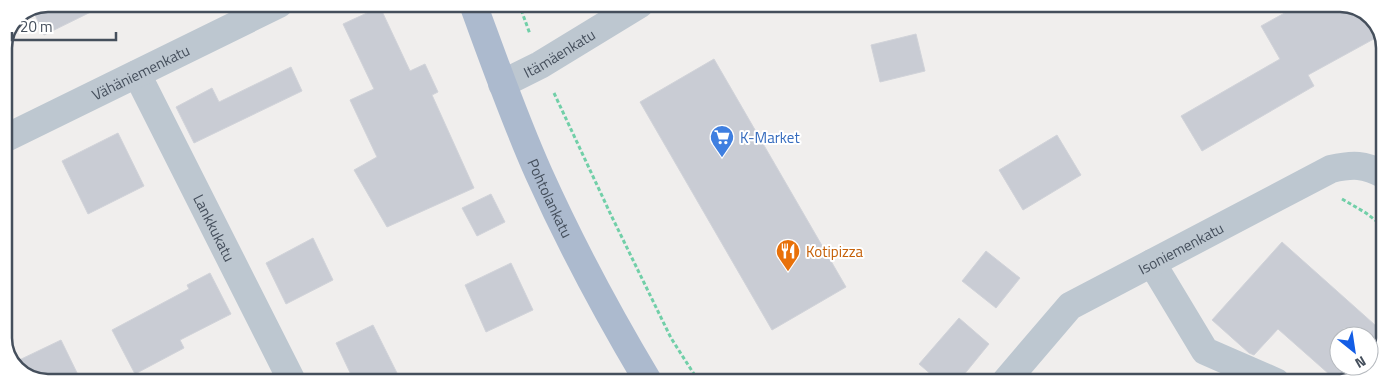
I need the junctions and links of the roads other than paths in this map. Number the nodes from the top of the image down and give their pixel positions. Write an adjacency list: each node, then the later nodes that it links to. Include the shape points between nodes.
1 (263, 12): 4 (street, Vähäniemenkatu)
2 (475, 12): 5 (main road, Pohtolankatu)
3 (627, 12): 5 (street, Itämäenkatu, via 540,65)
4 (137, 74): 6 (street, Vähäniemenkatu); 9 (street, Lankkukatu)
5 (502, 84): 10 (main road, Pohtolankatu, via 538,173 611,318)
6 (12, 135)
7 (1376, 171): 8 (street, Isoniemenkatu, via 1362,165 1331,169)
8 (1152, 263): 11 (street, Isoniemenkatu, via 1070,306); 12 (street, via 1205,351)
9 (288, 374)
10 (643, 374)
11 (1012, 374)
12 (1258, 374)

